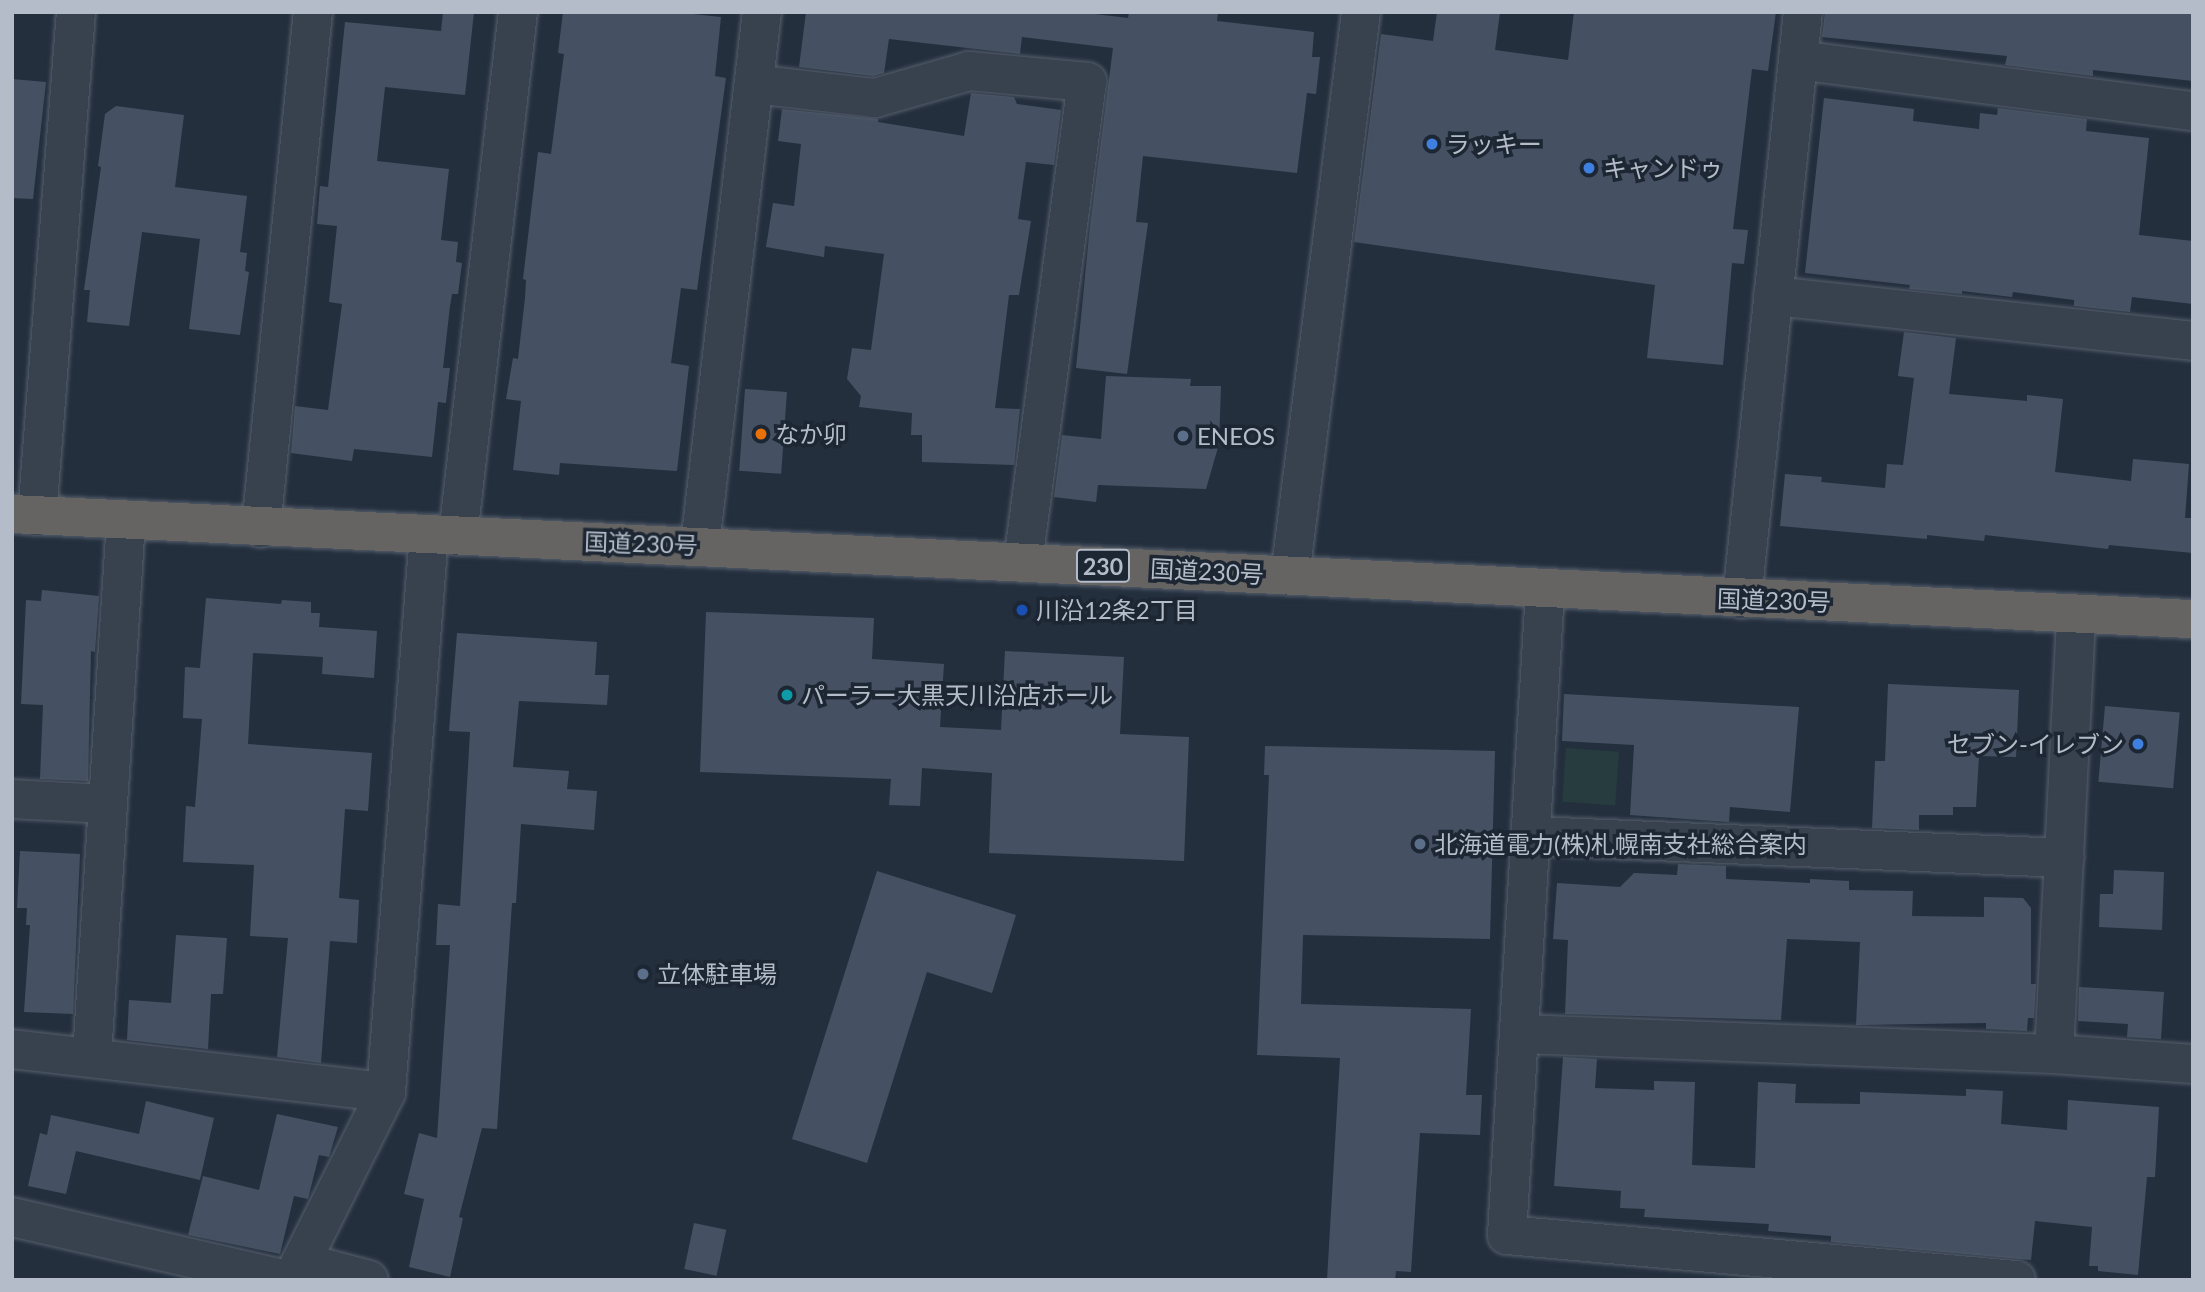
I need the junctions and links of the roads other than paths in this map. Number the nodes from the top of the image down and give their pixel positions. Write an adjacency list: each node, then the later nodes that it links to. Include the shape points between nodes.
1 (76, 12): 12 (street)
2 (313, 12): 14 (street)
3 (518, 12): 15 (street)
4 (762, 12): 8 (street)
5 (1361, 12): 18 (street)
6 (1803, 12): 7 (street)
7 (1798, 60): 9 (street); 10 (street)
8 (754, 84): 16 (street); 17 (street, via 875,98 969,71 1087,82)
9 (2193, 111)
10 (1773, 296): 11 (street); 20 (street)
11 (2193, 341)
12 (25, 515): 13 (highway, 国道230号 / 230)
13 (126, 520): 14 (highway, 国道230号 / 230); 24 (street)
14 (261, 528): 15 (highway, 国道230号 / 230)
15 (444, 536): 16 (highway, 国道230号 / 230); 32 (street)
16 (700, 545): 17 (highway, 国道230号 / 230)
17 (1023, 562): 18 (highway, 国道230号 / 230)
18 (1290, 576): 19 (highway, 国道230号 / 230)
19 (1545, 590): 20 (highway, 国道230号 / 230); 25 (street)
20 (1742, 598): 21 (highway, 国道230号 / 230)
21 (2076, 614): 22 (highway, 国道230号 / 230); 26 (street)
22 (2193, 619)
23 (12, 799): 24 (street)
24 (106, 804): 30 (street)
25 (1533, 836): 26 (street); 27 (street)
26 (2065, 858): 29 (street)
27 (1521, 1034): 29 (street); 36 (street, via 1507,1234)
28 (12, 1049): 30 (street)
29 (2054, 1054): 31 (street)
30 (92, 1056): 32 (street)
31 (2193, 1064)
32 (386, 1092): 34 (street)
33 (12, 1217): 34 (street)
34 (293, 1274): 35 (street)
35 (369, 1280)
36 (2016, 1280)

